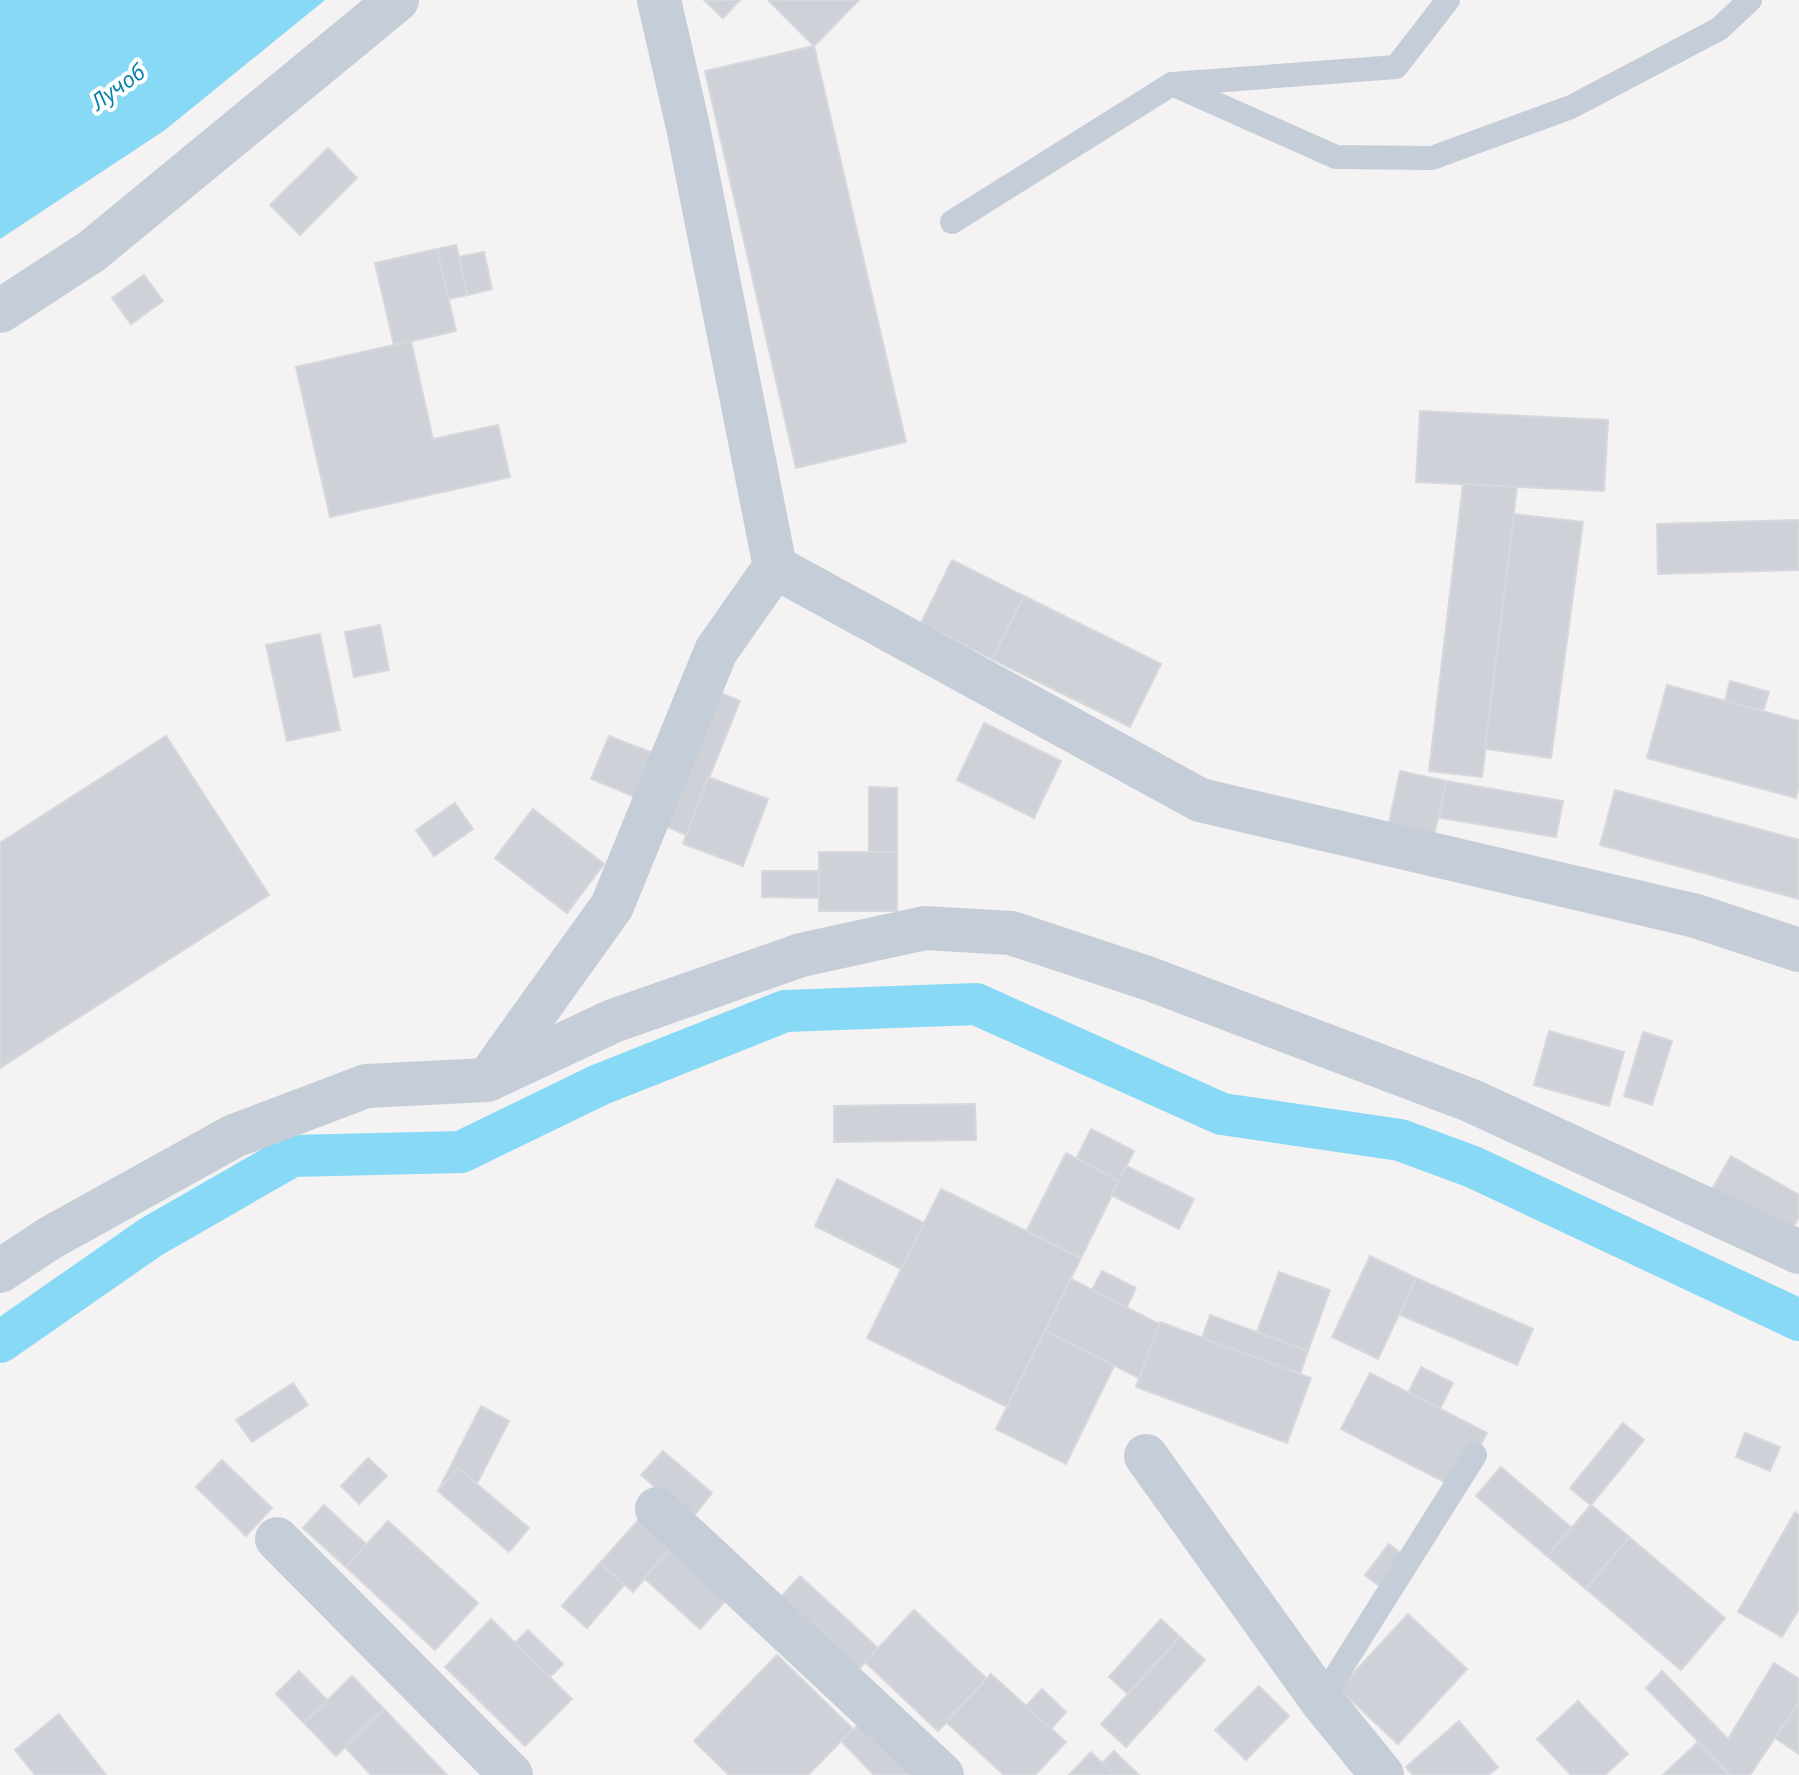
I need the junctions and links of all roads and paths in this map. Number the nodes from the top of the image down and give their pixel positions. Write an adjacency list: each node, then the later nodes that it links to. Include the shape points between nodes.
1 (397, 0): 7 (street, via 92,251)
2 (659, 0): 8 (street)
3 (1448, 0): 5 (lane, via 1396,67)
4 (1750, 0): 5 (lane, via 1719,29 1571,107 1432,158 1336,157)
5 (1172, 84): 6 (lane)
6 (952, 222)
7 (0, 311)
8 (775, 567): 9 (street, via 1200,800 1696,916); 10 (street, via 716,651 612,906)
9 (1799, 950)
10 (487, 1080): 11 (street, via 613,1021 801,955 925,928 1011,933 1150,979 1472,1101); 12 (street, via 366,1086 234,1136)
11 (1799, 1252)
12 (0, 1271)
13 (1475, 1455): 17 (lane)
14 (1146, 1456): 17 (street)
15 (657, 1509): 19 (street)
16 (277, 1539): 18 (street)
17 (1321, 1700): 20 (street)
18 (511, 1775)
19 (942, 1775)
20 (1382, 1775)

